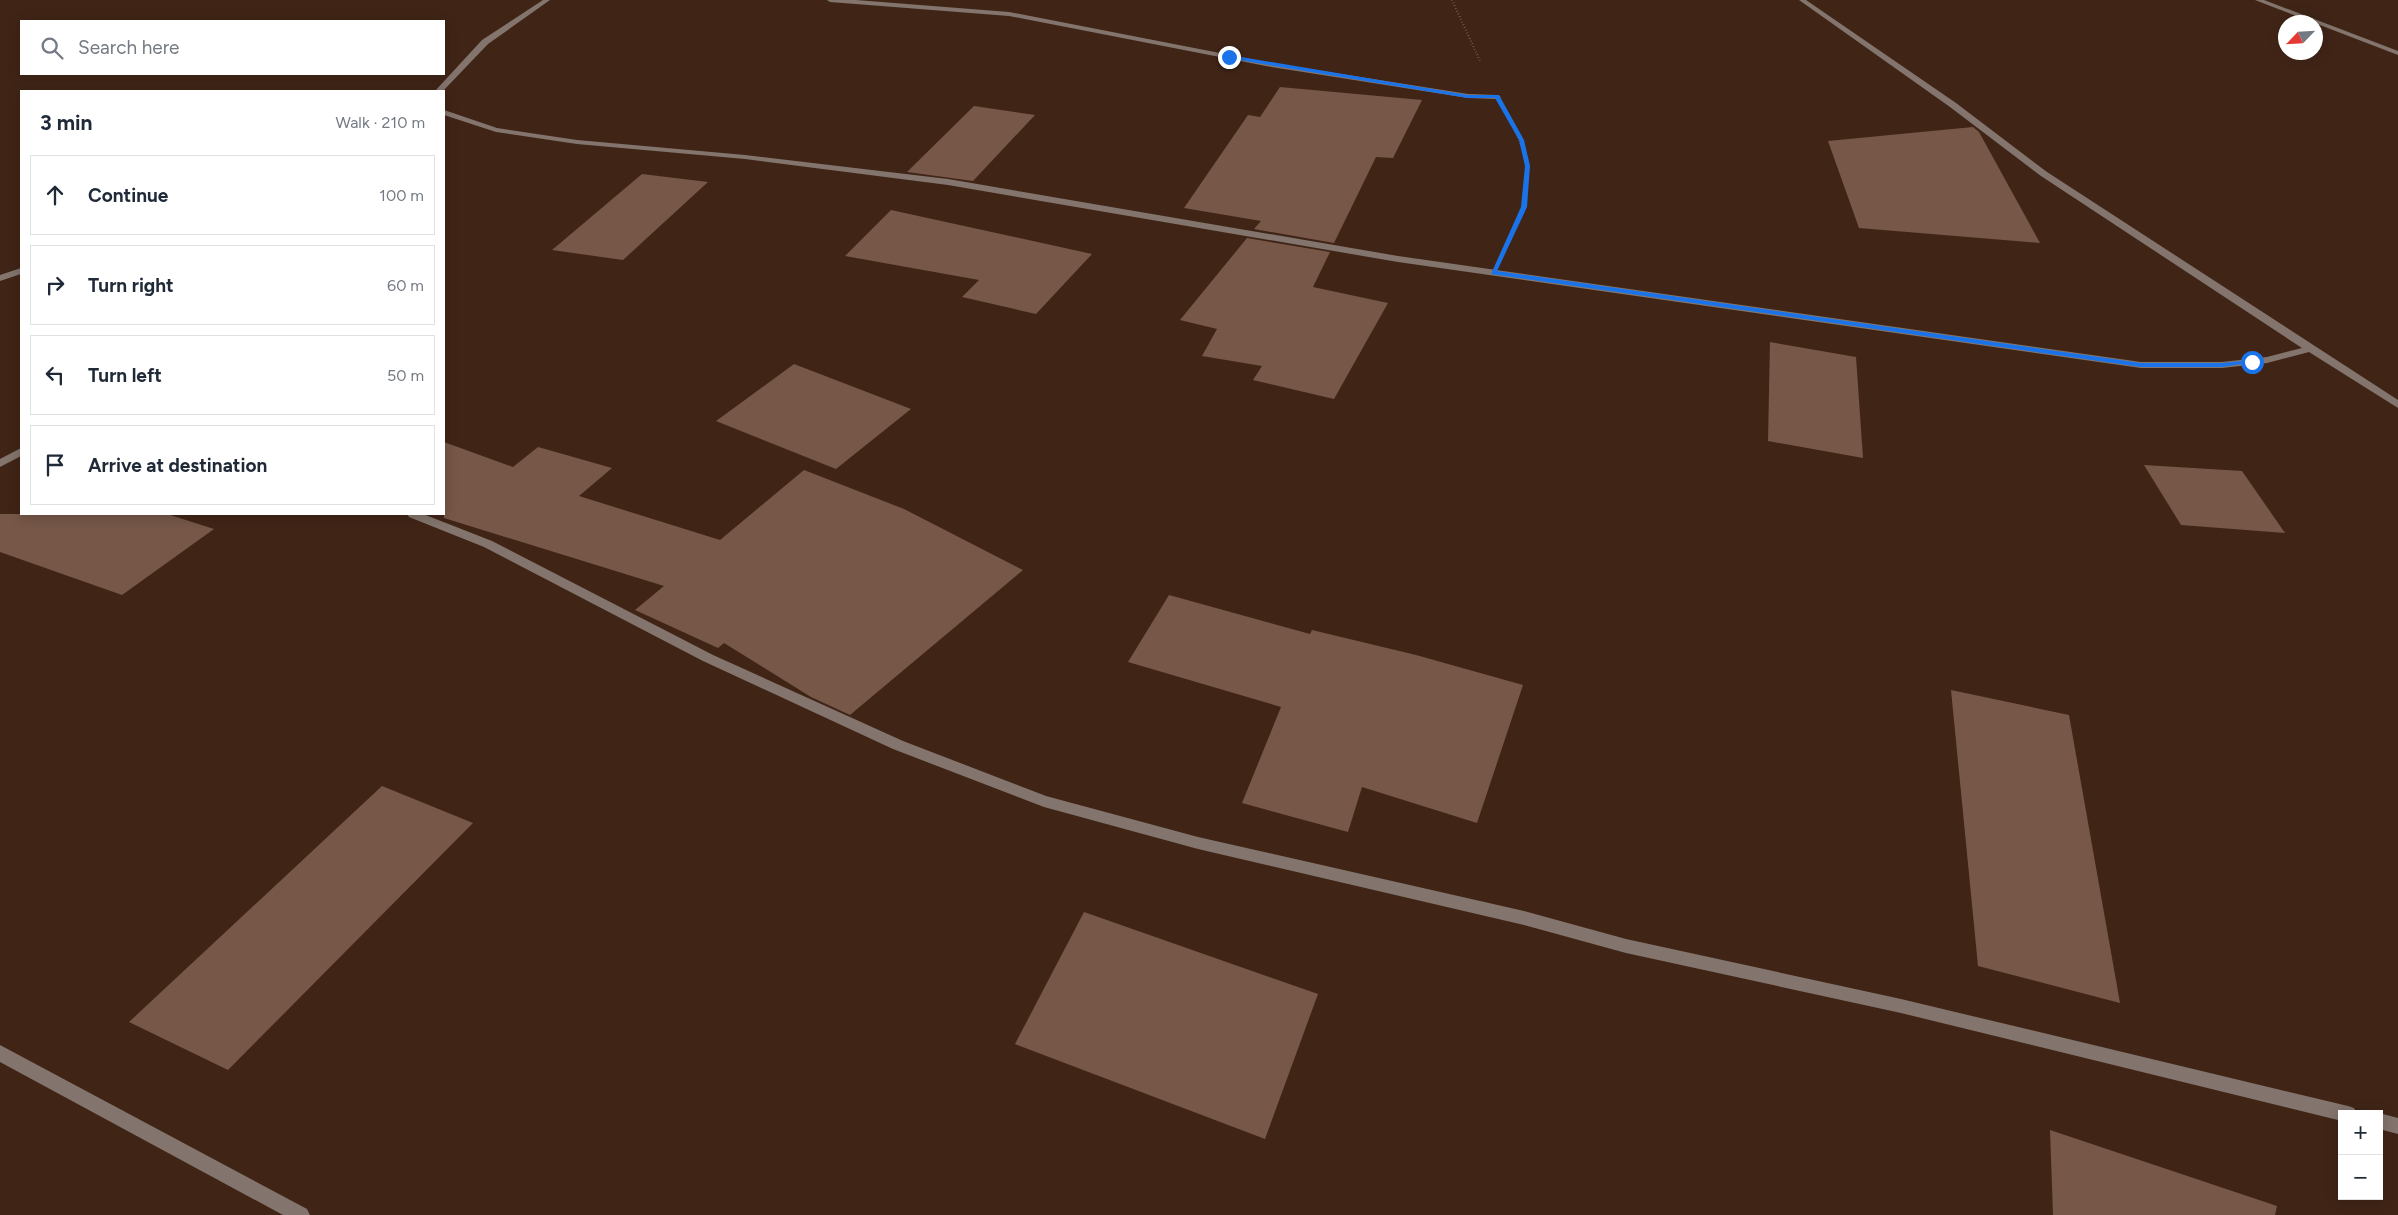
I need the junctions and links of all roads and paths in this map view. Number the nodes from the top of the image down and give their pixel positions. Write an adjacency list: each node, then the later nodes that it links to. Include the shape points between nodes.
1 (547, 0): 7 (street, via 485,42)
2 (830, 0): 8 (street, via 1009,14 1266,64 1468,96)
3 (1452, 0): 8 (path)
4 (1802, 0): 13 (street, via 1953,105 2052,180)
5 (2258, 0): 6 (street)
6 (2398, 53)
7 (440, 90)
8 (1497, 96): 11 (path, via 1521,140 1527,166 1524,207)
9 (445, 112): 11 (street, via 496,130 577,142 745,157 948,182 1398,259)
10 (20, 271): 12 (street)
11 (1493, 272): 13 (street, via 2141,365 2222,365 2267,360)
12 (0, 278)
13 (2309, 349): 14 (street)
14 (2398, 404)
15 (20, 452): 16 (street)
16 (0, 464)
17 (416, 515): 19 (street, via 488,544 708,658 889,741 1044,801 1198,843 1524,918 1626,946 1900,1006)
18 (0, 1054): 22 (street)
19 (2338, 1112)
20 (2383, 1122): 21 (street)
21 (2398, 1126)
22 (301, 1215)

